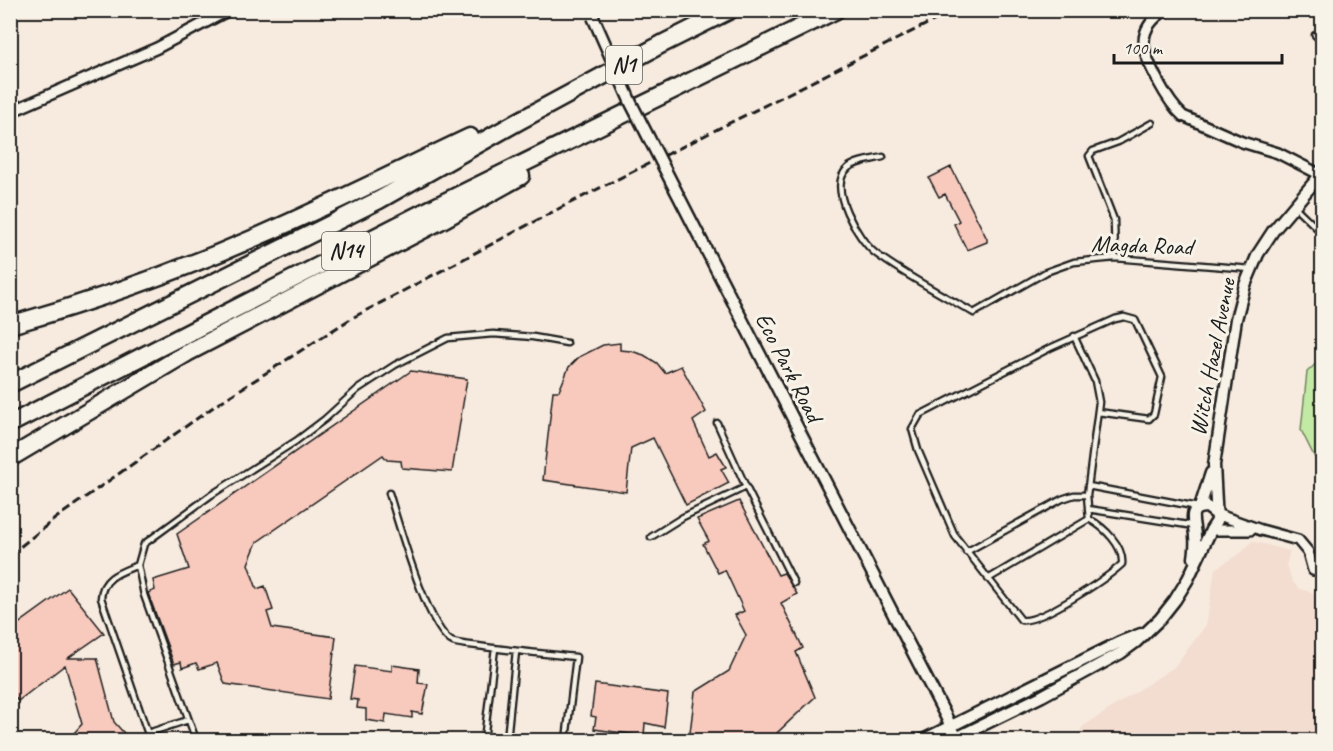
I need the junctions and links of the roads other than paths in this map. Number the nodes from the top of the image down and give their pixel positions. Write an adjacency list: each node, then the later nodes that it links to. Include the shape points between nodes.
1 (229, 10): 9 (street, via 157,48)
2 (730, 10): 10 (highway, N1)
3 (836, 10): 8 (highway)
4 (1166, 10): 13 (street, via 1150,23 1143,43 1149,65 1178,111)
5 (592, 14): 51 (street, Eco Park Road, bridge, via 631,103)
6 (1315, 35): 7 (lane)
7 (1323, 41)
8 (685, 86): 26 (highway, N14, via 418,214); 27 (highway, via 442,220 187,353)
9 (10, 112)
10 (519, 121): 18 (highway, via 479,133 260,236); 23 (highway, N14, via 379,200)
11 (1152, 123): 16 (lane, via 1089,156 1114,220)
12 (883, 157): 16 (lane, Magda Road, via 847,168 841,180 841,198 859,235 873,251 974,313 1062,265)
13 (1322, 174): 14 (street, Witch Hazel Avenue)
14 (1293, 206): 15 (lane); 17 (street, Witch Hazel Avenue, via 1272,231)
15 (1323, 233)
16 (1115, 258): 17 (lane, Magda Road)
17 (1251, 269): 28 (street, Witch Hazel Avenue, via 1236,319)
18 (68, 308): 19 (highway); 20 (highway)
19 (10, 318)
20 (10, 325)
21 (1074, 336): 24 (lane, via 1095,381); 24 (lane, via 1115,319 1135,320 1160,372 1162,381 1152,418); 41 (lane, via 915,421 913,438 955,536)
22 (567, 343): 42 (lane, via 493,334 448,338 395,365 358,389 296,441 150,539 144,544)
23 (10, 384)
24 (1098, 412): 29 (lane)
25 (717, 423): 30 (lane)
26 (10, 424)
27 (10, 458)
28 (1214, 465): 33 (street, Witch Hazel Avenue); 35 (street, Witch Hazel Avenue)
29 (1088, 486): 32 (lane); 33 (lane)
30 (746, 487): 40 (lane); 46 (lane)
31 (388, 493): 48 (lane, via 425,601 442,634 454,642)
32 (1087, 495): 34 (lane); 41 (lane, via 1062,499)
33 (1200, 507): 35 (street); 37 (street, via 1192,515)
34 (1088, 509): 36 (lane); 37 (lane)
35 (1216, 514): 38 (street, via 1217,521); 39 (street)
36 (1089, 519): 45 (lane); 45 (lane, via 1107,531 1121,553 1122,564 1055,610 1030,621 1021,620)
37 (1194, 526): 38 (street, via 1203,532); 43 (street)
38 (1211, 530): 39 (street); 43 (street)
39 (1261, 530): 44 (street, via 1302,543)
40 (651, 537)
41 (966, 552): 45 (lane)
42 (138, 565): 50 (lane, via 144,595); 52 (lane, via 105,583 101,598)
43 (1193, 567): 47 (street, via 1175,600)
44 (1313, 570)
45 (988, 579)
46 (794, 583)
47 (1146, 632): 51 (street); 53 (street, via 1107,661)
48 (495, 648): 49 (lane); 56 (lane)
49 (516, 651): 57 (lane); 58 (lane, via 576,657)
50 (188, 720): 52 (lane); 55 (lane)
51 (951, 726): 53 (street, Eco Park Road); 59 (street)
52 (148, 733): 54 (lane)
53 (955, 739)
54 (150, 741)
55 (196, 741)
56 (484, 741)
57 (507, 741)
58 (566, 741)
59 (923, 741)

